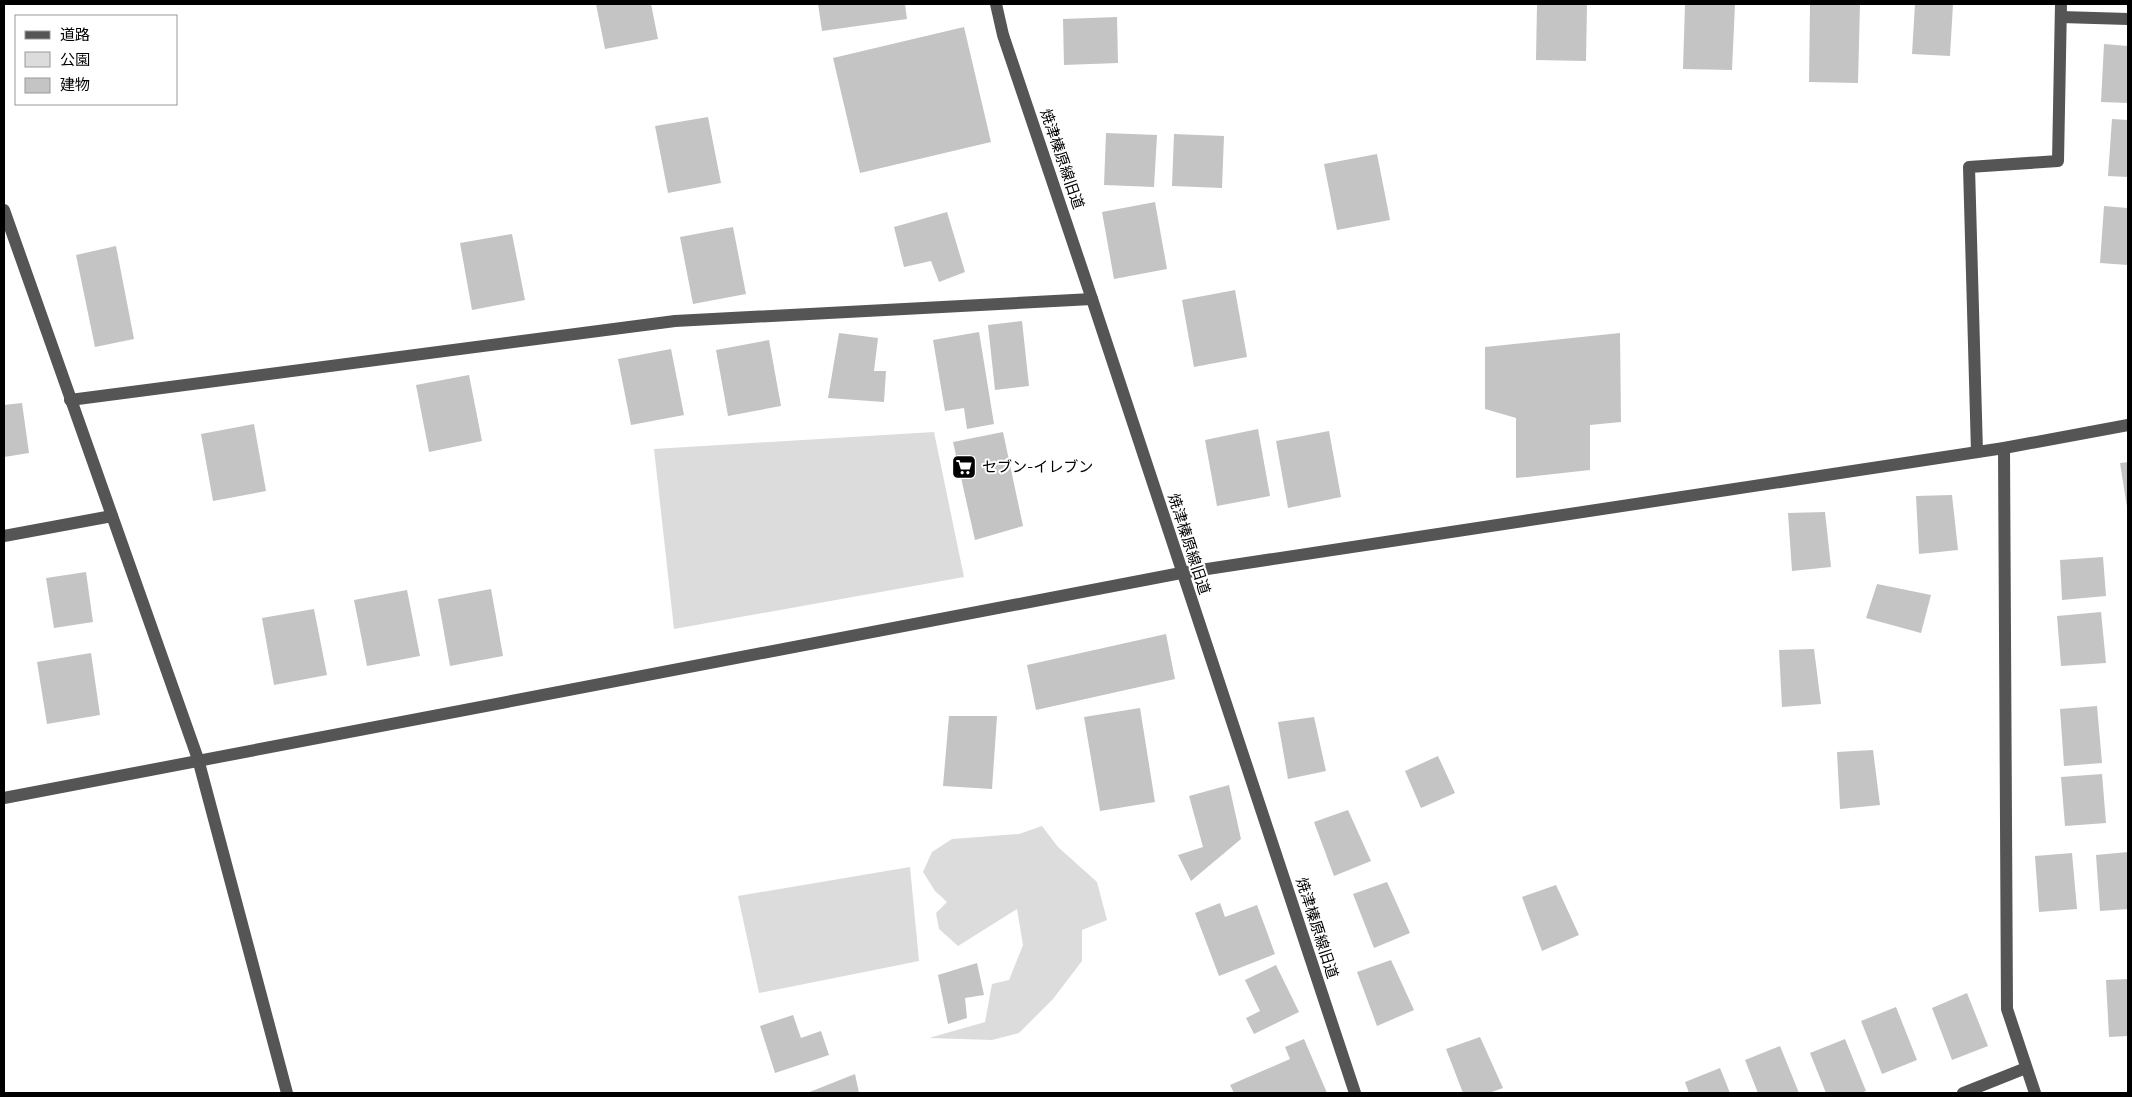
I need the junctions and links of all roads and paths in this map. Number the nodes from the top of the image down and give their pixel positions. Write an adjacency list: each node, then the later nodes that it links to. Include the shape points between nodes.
1 (996, 4): 6 (street, 焼津榛原線旧道, via 1003,35)
2 (2061, 4): 3 (street)
3 (2061, 18): 4 (street); 10 (street, via 2058,161 1968,167)
4 (2128, 20)
5 (4, 210): 7 (street)
6 (1092, 299): 7 (street, via 675,321); 13 (street, 焼津榛原線旧道)
7 (70, 400): 11 (street)
8 (2128, 425): 9 (street)
9 (2004, 448): 10 (street); 16 (street, via 2007,1009)
10 (1977, 452): 13 (street)
11 (112, 516): 12 (street); 14 (street)
12 (4, 536)
13 (1181, 573): 14 (street); 18 (street, 焼津榛原線旧道)
14 (198, 759): 15 (street); 17 (street)
15 (4, 798)
16 (2026, 1068): 19 (street); 20 (street)
17 (287, 1093)
18 (1355, 1093)
19 (1962, 1093)
20 (2035, 1093)

